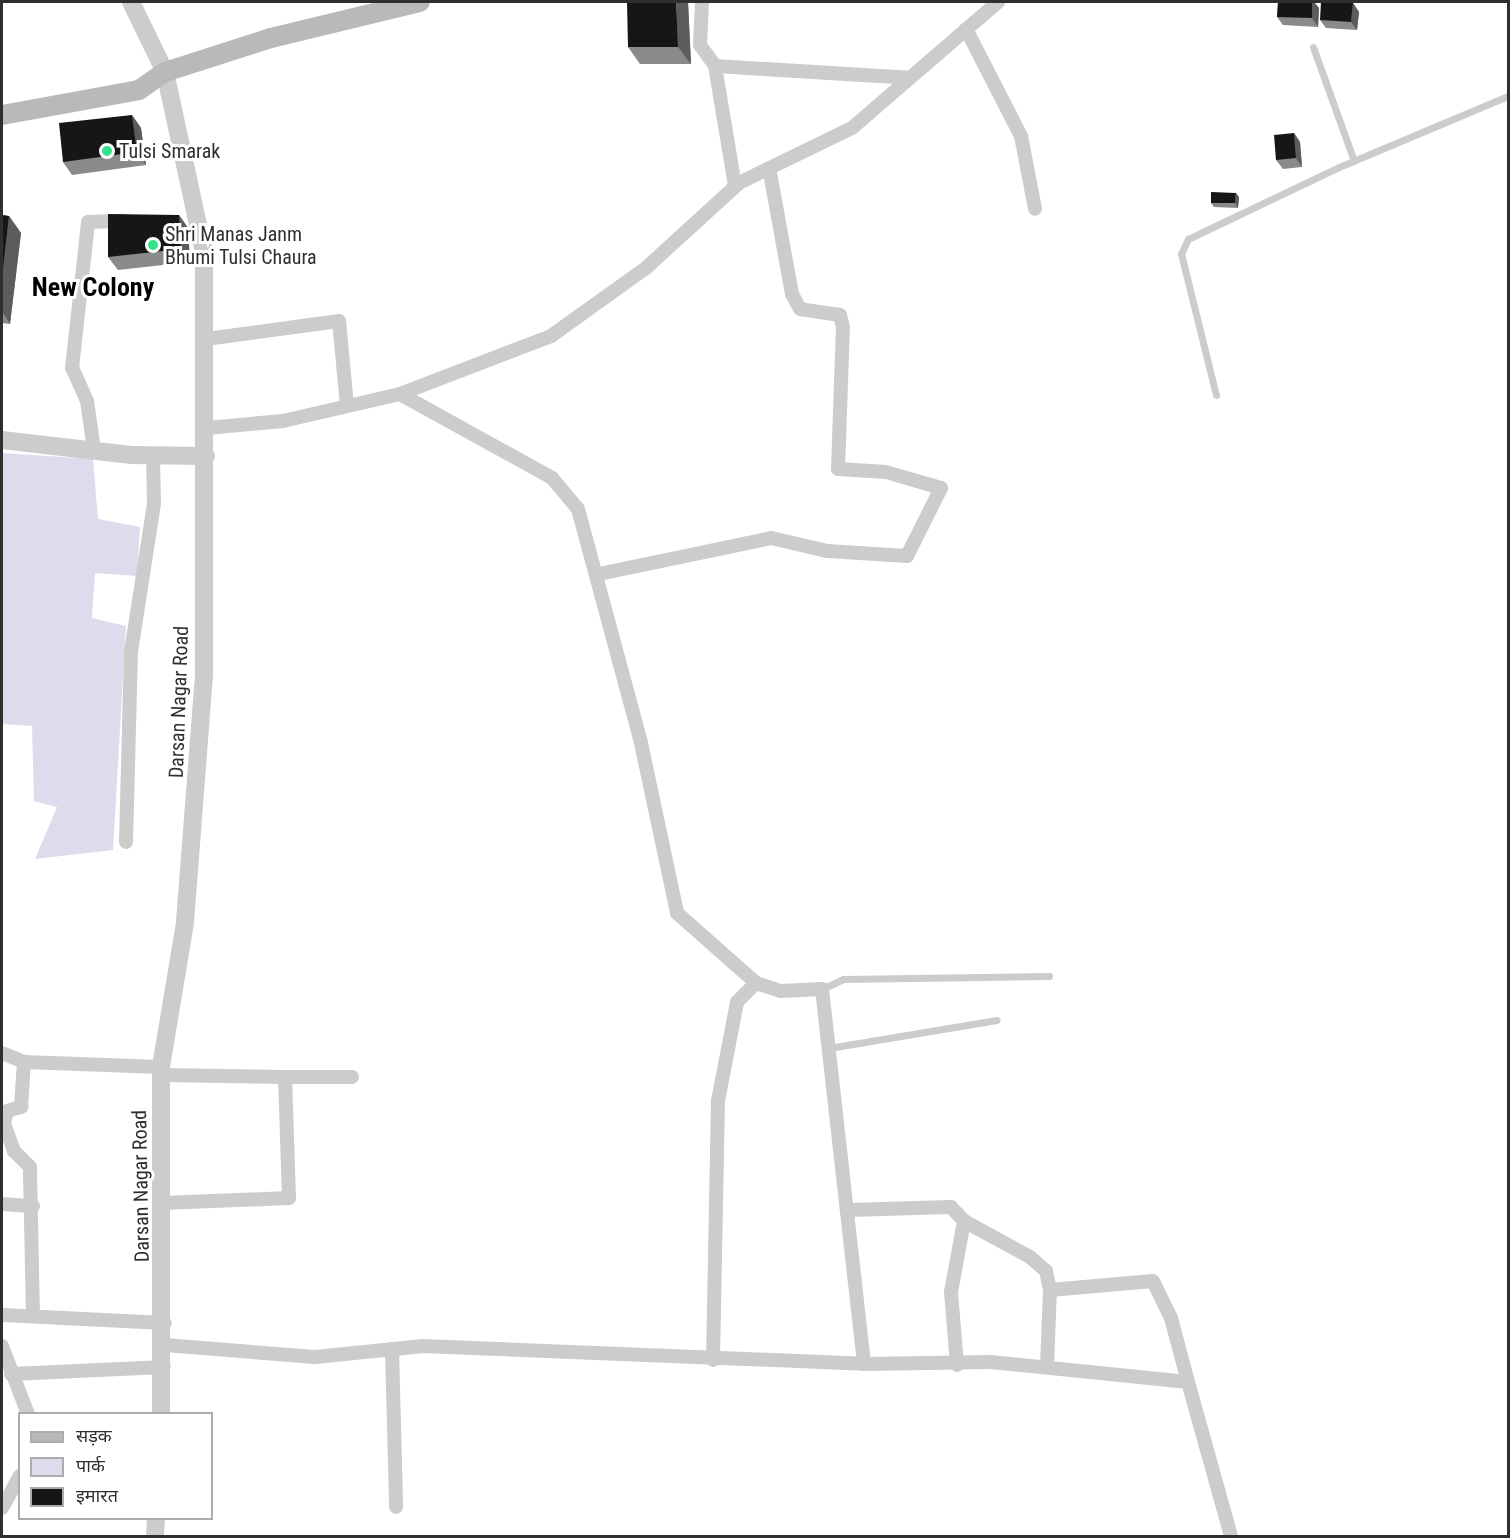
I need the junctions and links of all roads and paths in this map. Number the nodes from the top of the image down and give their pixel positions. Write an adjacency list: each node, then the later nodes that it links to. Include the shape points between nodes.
1 (131, 2): 8 (street, Darsan Nagar Road)
2 (420, 2): 8 (main road, via 271,38)
3 (702, 2): 7 (street, via 700,45)
4 (998, 2): 5 (street)
5 (966, 29): 9 (street); 15 (street, via 1021,136)
6 (1313, 47): 12 (lane)
7 (715, 66): 9 (street); 14 (street)
8 (165, 72): 11 (main road, via 139,90); 18 (street, Darsan Nagar Road)
9 (909, 78): 13 (street, via 852,128)
10 (1509, 96): 12 (lane)
11 (2, 115)
12 (1354, 161): 21 (lane, via 1188,239 1181,254)
13 (769, 168): 14 (street); 28 (street, via 792,294 800,309 840,315 843,327 838,469 886,472 941,488 907,556 827,551 771,538)
14 (735, 186): 20 (street, via 646,268 551,336)
15 (1035, 209)
16 (142, 221): 25 (street, via 88,222 72,368 87,401)
17 (176, 221): 18 (street)
18 (198, 221): 19 (street, Darsan Nagar Road, via 204,252)
19 (206, 339): 22 (street, via 339,321); 23 (street, Darsan Nagar Road)
20 (400, 394): 22 (street); 28 (street, via 552,478 578,509)
21 (1215, 395)
22 (347, 406): 23 (street, via 283,421)
23 (207, 428): 27 (street, Darsan Nagar Road)
24 (2, 440): 25 (street)
25 (94, 450): 26 (street)
26 (153, 455): 27 (street); 29 (street, via 154,503 131,652)
27 (206, 456): 37 (street, Darsan Nagar Road, via 196,811)
28 (599, 574): 31 (street, via 677,913)
29 (126, 842)
30 (1049, 976): 32 (lane, via 843,980)
31 (756, 983): 32 (street, via 781,991); 52 (street, via 737,1002 718,1101)
32 (822, 989): 34 (street)
33 (998, 1020): 34 (lane)
34 (829, 1048): 43 (street)
35 (2, 1053): 36 (street)
36 (24, 1062): 37 (street); 42 (street, via 21,1107 7,1111 4,1123 14,1151 30,1167)
37 (161, 1071): 38 (street); 40 (street, Darsan Nagar Road)
38 (285, 1077): 39 (street); 40 (street, via 289,1198)
39 (352, 1077)
40 (163, 1203): 48 (street, Darsan Nagar Road)
41 (2, 1204): 42 (street)
42 (33, 1206): 47 (street)
43 (848, 1210): 44 (street, via 951,1207); 53 (street)
44 (964, 1221): 45 (street, via 1030,1257 1046,1271); 54 (street, via 951,1292)
45 (1050, 1290): 56 (street); 58 (street, via 1153,1281 1171,1318)
46 (2, 1315): 47 (street)
47 (33, 1316): 48 (street)
48 (165, 1323): 49 (street, Darsan Nagar Road)
49 (165, 1345): 51 (street, via 315,1357); 55 (street, Darsan Nagar Road)
50 (2, 1346): 57 (street)
51 (393, 1349): 52 (street); 62 (street)
52 (713, 1360): 53 (street)
53 (864, 1365): 54 (street)
54 (957, 1365): 56 (street)
55 (164, 1367): 57 (street); 60 (street, Darsan Nagar Road)
56 (1047, 1367): 58 (street)
57 (11, 1374): 59 (street)
58 (1188, 1382): 66 (street)
59 (28, 1412)
60 (161, 1412)
61 (18, 1480): 63 (street)
62 (396, 1507)
63 (2, 1508)
64 (156, 1520): 65 (street)
65 (155, 1536)
66 (1231, 1536)

